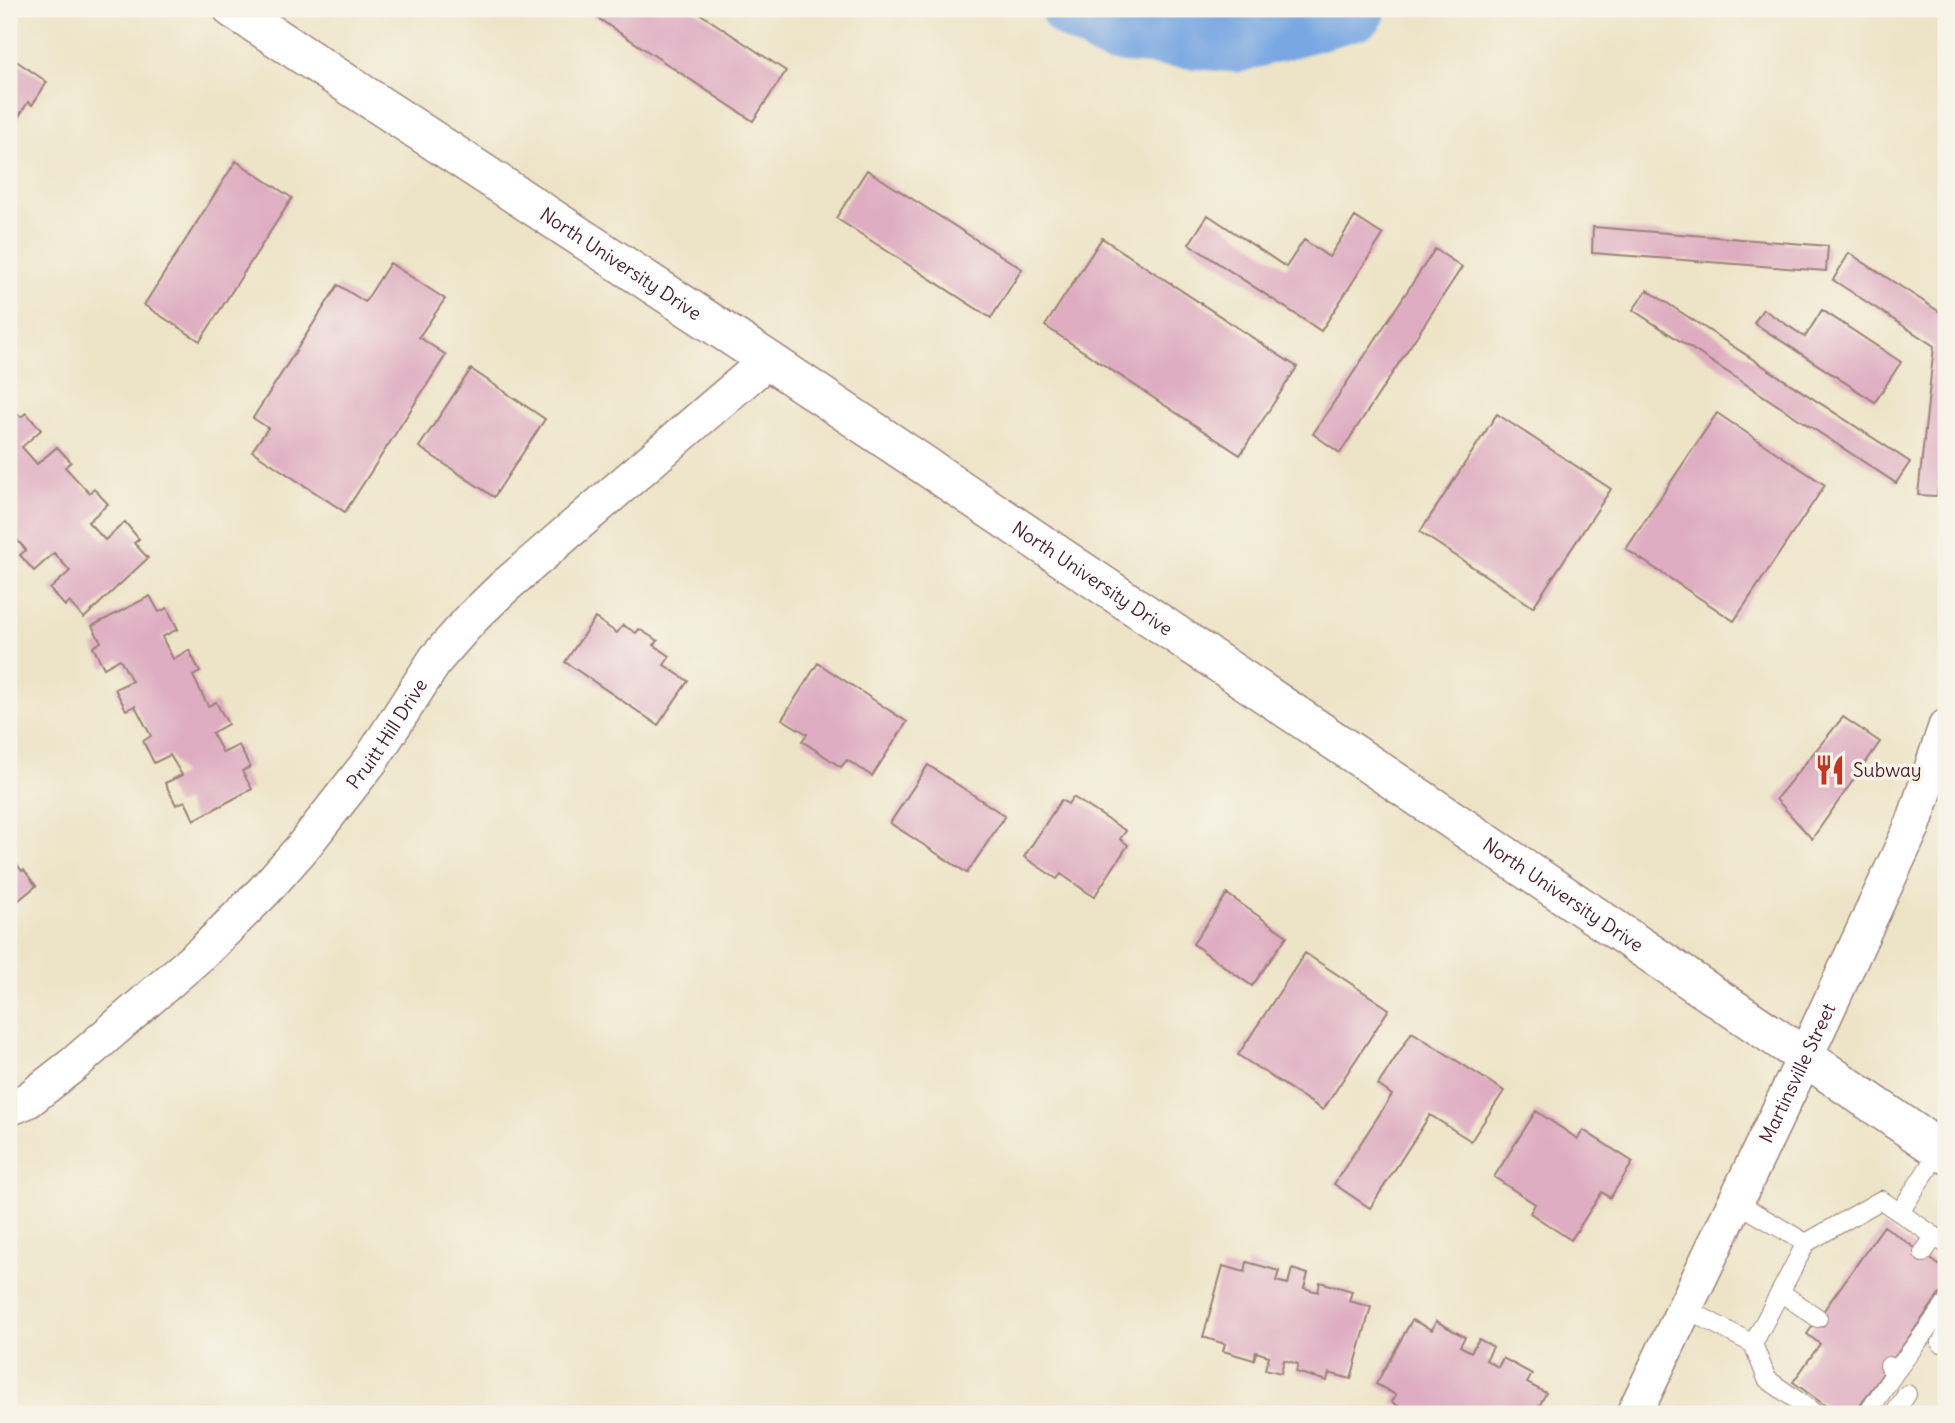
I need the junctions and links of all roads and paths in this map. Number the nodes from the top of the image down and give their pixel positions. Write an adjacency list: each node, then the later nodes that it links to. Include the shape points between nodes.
1 (233, 9): 2 (main road, North University Drive)
2 (768, 360): 4 (main road, North University Drive); 5 (street, Pruitt Hill Drive, via 472,618 436,659 342,799 264,891 205,950 74,1064)
3 (1946, 727): 4 (street, Martinsville Street, via 1913,825)
4 (1805, 1057): 6 (main road, North University Drive); 7 (street, Martinsville Street)
5 (9, 1108)
6 (1943, 1152): 8 (lane)
7 (1736, 1202): 10 (lane); 14 (street, Martinsville Street)
8 (1900, 1212): 9 (lane); 10 (lane, via 1881,1200)
9 (1941, 1240): 11 (lane)
10 (1806, 1243): 12 (lane)
11 (1923, 1253)
12 (1780, 1292): 15 (lane); 16 (lane)
13 (1946, 1304): 20 (lane, via 1893,1368)
14 (1685, 1308): 16 (lane); 18 (street, Martinsville Street)
15 (1818, 1318)
16 (1753, 1344): 19 (lane, via 1767,1379)
17 (1907, 1394): 21 (lane)
18 (1634, 1414)
19 (1816, 1414)
20 (1867, 1414)
21 (1894, 1414)

